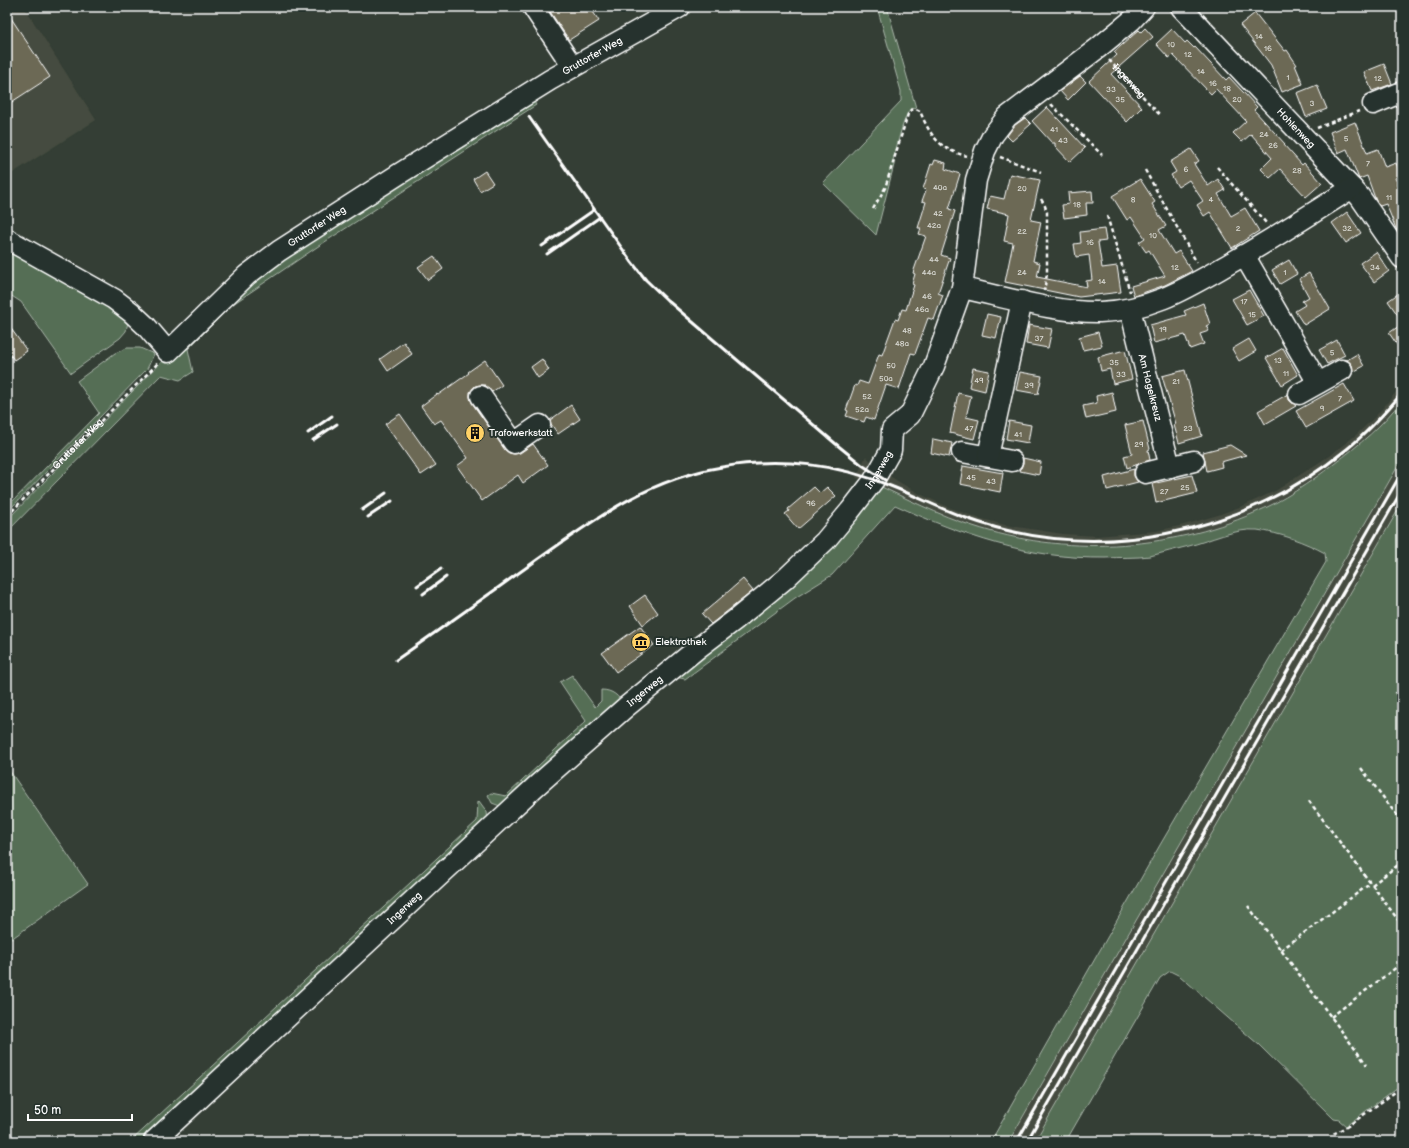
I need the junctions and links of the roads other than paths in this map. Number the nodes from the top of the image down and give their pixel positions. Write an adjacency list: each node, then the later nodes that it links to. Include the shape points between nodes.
1 (533, 7): 5 (street)
2 (680, 7): 5 (street, Gruttorfer Weg)
3 (1144, 7): 12 (street, Ingerweg, via 1098,48 1007,117 993,135 976,180)
4 (1181, 7): 8 (street, Hohlenweg)
5 (573, 67): 9 (street, Gruttorfer Weg, via 279,251 247,275 168,352 141,321 114,298)
6 (1402, 92): 7 (street)
7 (1373, 104)
8 (1352, 188): 10 (street); 11 (street, Hohlenweg)
9 (7, 238)
10 (1244, 255): 14 (street, via 1165,298); 16 (street)
11 (1402, 258)
12 (962, 288): 13 (street); 26 (street, Ingerweg, via 934,366 910,415 892,430 891,450 874,480 825,542 785,579 632,702 535,787)
13 (1022, 301): 14 (street, via 1099,312); 21 (street)
14 (1132, 308): 24 (street, Am Hagelkreuz)
15 (1342, 370): 16 (street)
16 (1318, 383): 17 (street)
17 (1299, 394)
18 (481, 396): 19 (street, via 514,443)
19 (540, 425)
20 (962, 452): 21 (street)
21 (988, 456): 23 (street)
22 (1194, 460): 24 (street)
23 (1012, 461)
24 (1170, 467): 25 (street)
25 (1145, 473)
26 (154, 1141)

